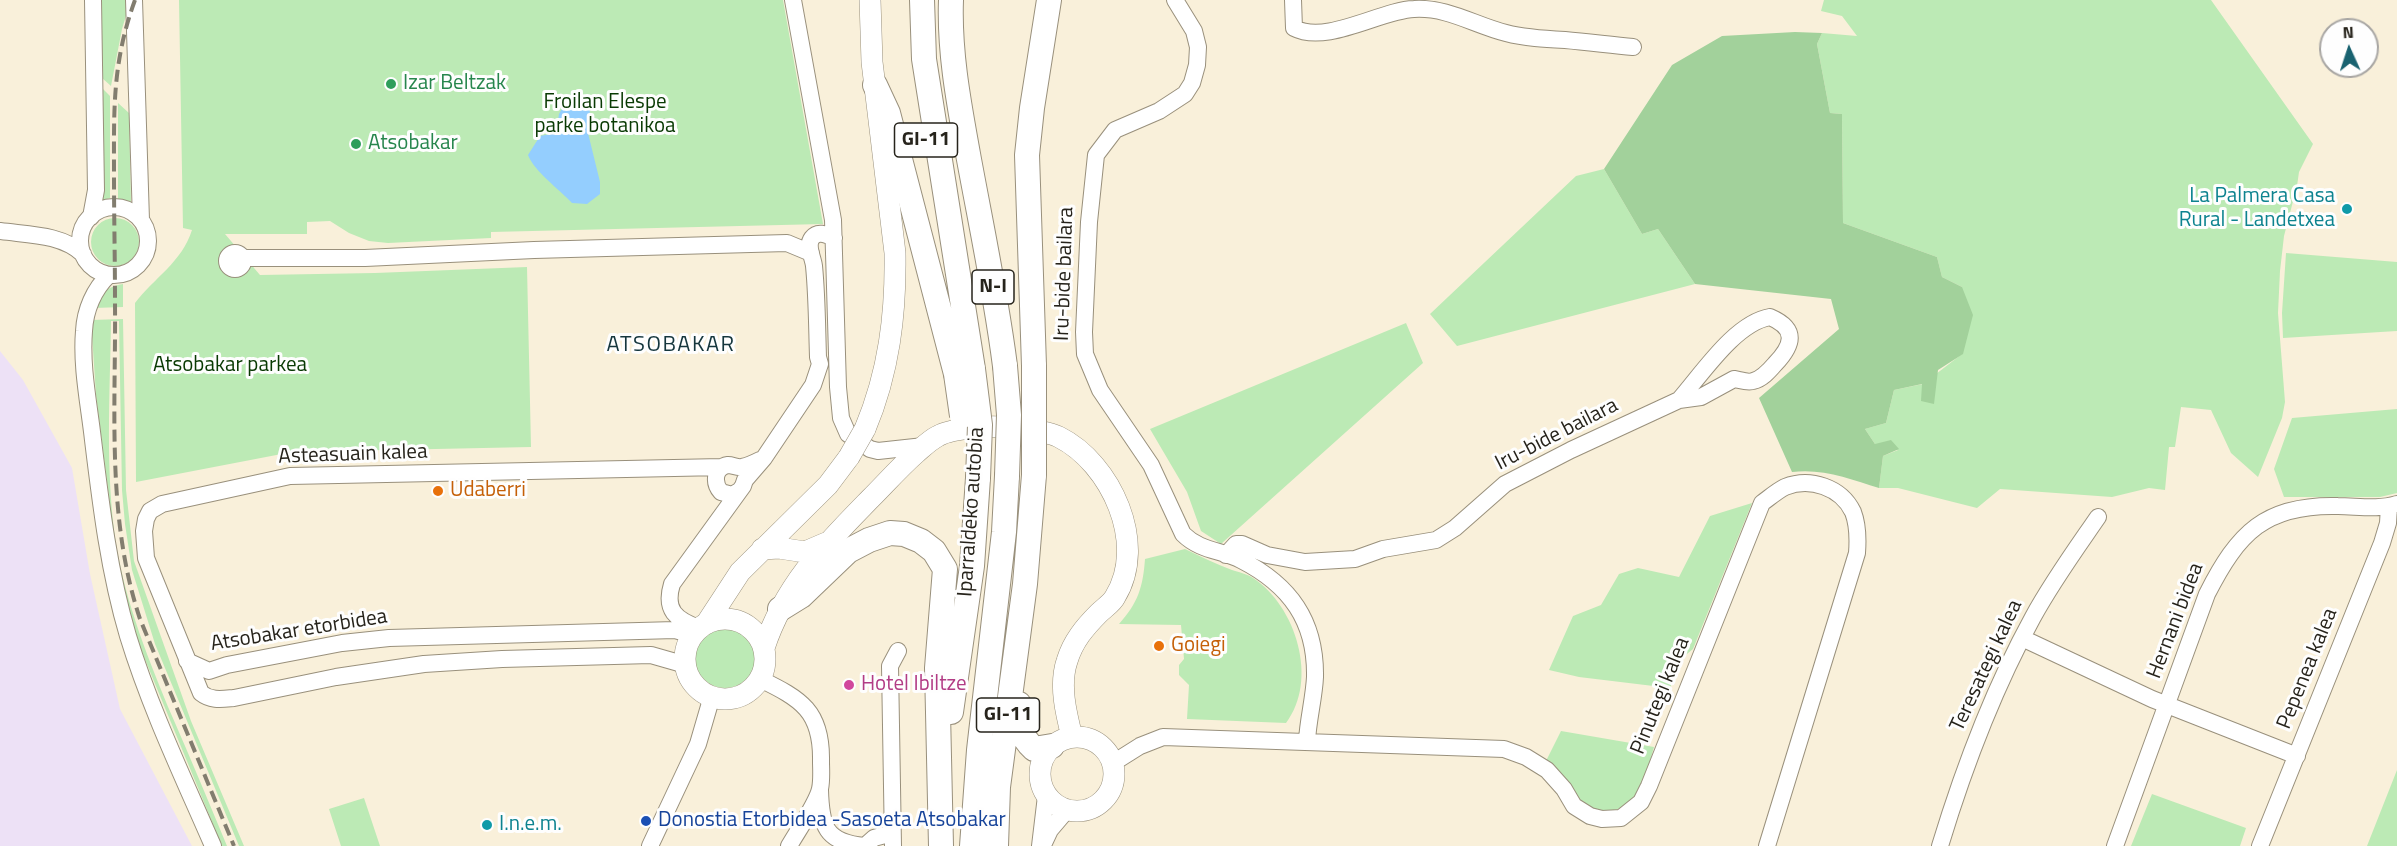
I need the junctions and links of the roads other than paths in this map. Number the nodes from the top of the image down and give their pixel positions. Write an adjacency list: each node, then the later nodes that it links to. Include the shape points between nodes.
1 (93, 0): 13 (street, via 96,190)
2 (134, 0): 14 (street)
3 (793, 0): 16 (street)
4 (870, 0): 12 (main road)
5 (907, 0): 21 (highway, GI-11, via 908,44 923,130)
6 (922, 0): 21 (highway, Iparraldeko autobia / N-I, via 924,59)
7 (951, 0): 62 (highway, Iparraldeko autobia / N-I, bridge, via 950,27 960,110 991,273 1009,415 1004,532)
8 (1049, 0): 34 (highway, GI-11, bridge, via 1027,155 1034,475)
9 (1174, 0): 33 (street, Iru-bide bailara, via 1194,32 1197,65 1185,94 1115,130 1096,155 1084,354 1100,390 1151,465 1183,534 1192,543)
10 (1293, 0): 11 (street, via 1294,28 1301,32 1347,28 1424,8 1521,37)
11 (1634, 47)
12 (875, 85): 24 (highway, via 888,113); 32 (main road, bridge, via 896,284 878,397 865,429 828,485)
13 (91, 217): 14 (street, via 110,208 122,208); 18 (street, via 81,233)
14 (141, 220): 20 (street, via 148,242 141,263 132,271)
15 (0, 231): 18 (street, via 48,237 73,245)
16 (834, 238): 17 (street, via 818,234 809,245); 22 (street)
17 (811, 253): 19 (street, via 787,243 365,258); 23 (street)
18 (83, 254): 20 (street, via 89,264)
19 (242, 258)
20 (109, 275): 57 (street, via 87,309 84,331 89,408 107,543 141,675)
21 (959, 277): 24 (highway, Iparraldeko autobia / N-I)
22 (838, 360): 23 (street, via 832,366); 26 (street, via 841,418 848,434 878,451)
23 (820, 364): 27 (street, via 813,385 762,460)
24 (964, 371): 28 (highway, Iparraldeko autobia / N-I, bridge, via 980,424)
25 (1679, 400): 25 (street, Iru-bide bailara, via 1728,343 1752,324 1770,317 1788,328 1788,351 1766,374 1751,382 1734,379 1701,398); 33 (street, Iru-bide bailara, via 1504,484 1436,540 1383,549 1355,559 1305,562 1267,555 1242,544 1236,544)
26 (924, 446): 31 (main road); 49 (main road, via 938,435 1002,426 1057,436 1093,464 1115,498 1128,549 1124,574 1115,597 1080,631 1066,661)
27 (736, 477): 36 (street, via 668,597 672,612 682,622); 40 (street, Asteasuain kalea, via 290,476 162,504 150,511 146,519 146,558)
28 (972, 479): 47 (highway); 61 (highway, Iparraldeko autobia / N-I, via 972,566 955,677)
29 (2393, 505): 46 (street, Hernani bidea, via 2295,509 2267,517 2244,537 2222,564 2207,594); 50 (street, Pepenea kalea, via 2382,543)
30 (2098, 517): 37 (street, Teresategi kalea)
31 (826, 543): 32 (main road, via 805,552); 35 (main road)
32 (762, 549): 36 (main road, via 740,572)
33 (1226, 555): 48 (street, Iru-bide bailara, via 1272,578 1302,615 1310,636 1315,680)
34 (1025, 584): 49 (highway, via 1029,609 1017,721 1025,741 1034,749); 63 (highway, GI-11, via 998,787)
35 (780, 609): 38 (main road); 47 (highway, via 801,596 848,551 869,540 890,533 904,534 934,551 945,569 937,668)
36 (700, 629): 38 (main road, via 725,619 742,622 754,631); 41 (main road, via 686,654); 42 (street, Atsobakar etorbidea, via 389,638 321,646)
37 (2022, 638): 46 (street); 66 (street, Teresategi kalea, via 1986,713)
38 (764, 648): 43 (main road, via 765,666)
39 (898, 651): 56 (street, via 890,666)
40 (187, 661): 42 (street, Atsobakar etorbidea); 45 (street, Atsobakar etorbidea, via 201,693)
41 (686, 665): 44 (main road, via 695,684); 45 (street, via 651,655 435,663 336,676)
42 (209, 671): 45 (street, via 209,686)
43 (760, 679): 44 (main road, via 749,691 729,699); 52 (street, via 801,701 811,713 818,726)
44 (712, 696): 58 (street, via 698,744)
45 (215, 699)
46 (2167, 705): 50 (street); 67 (street, Hernani bidea)
47 (940, 723): 61 (highway)
48 (1307, 741): 51 (street, Pinutegi kalea, via 1163,737); 65 (street, Pinutegi kalea, via 1504,749 1547,770 1574,806 1590,816 1621,818 1641,802 1649,786 1762,503 1785,487 1822,485 1843,497 1853,512 1857,553)
49 (1062, 742): 51 (main road, via 1082,737 1101,745); 53 (main road, via 1045,755 1040,776)
50 (2297, 756): 68 (street, Pepenea kalea)
51 (1113, 762): 54 (main road, via 1113,785 1100,804 1090,810)
52 (820, 789): 59 (street); 60 (street, via 822,823 830,835 851,845)
53 (1047, 796): 54 (main road); 64 (street)
54 (1067, 810): 55 (street)
55 (1052, 838): 64 (street)
56 (892, 839): 60 (street, via 874,838)
57 (213, 846)
58 (650, 846)
59 (789, 846)
60 (865, 846)
61 (942, 846)
62 (972, 846)
63 (996, 846)
64 (1042, 846)
65 (1767, 846)
66 (1940, 846)
67 (2115, 846)
68 (2260, 846)

